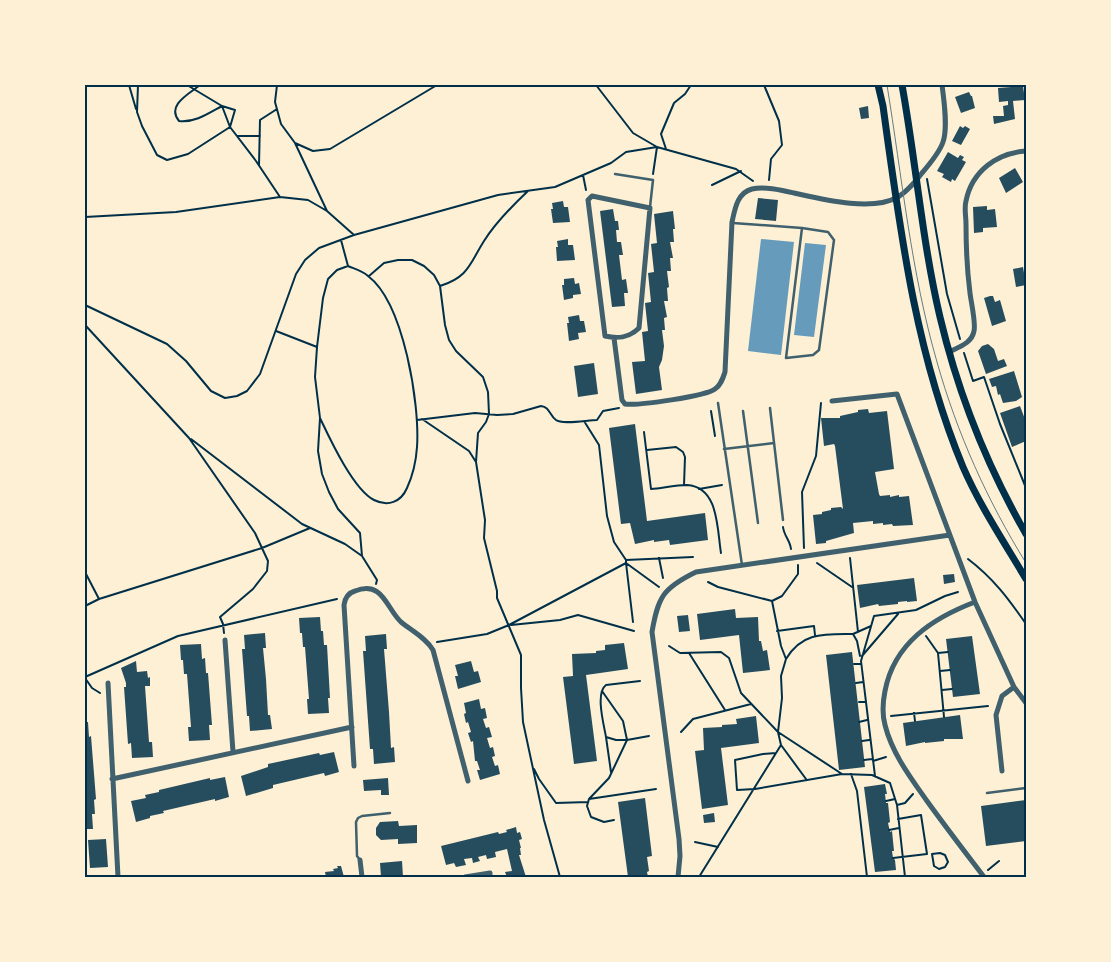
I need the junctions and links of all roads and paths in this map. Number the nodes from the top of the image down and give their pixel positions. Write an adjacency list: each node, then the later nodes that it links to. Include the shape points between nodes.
1 (129, 85): 16 (path)
2 (138, 85): 16 (path)
3 (187, 85): 13 (path)
4 (200, 85): 13 (path)
5 (276, 85): 15 (path)
6 (437, 85): 20 (path, via 330,149 313,150)
7 (596, 85): 28 (path, via 633,133 657,147)
8 (691, 85): 21 (path, via 674,103 661,134)
9 (764, 85): 29 (path, via 778,121 782,146 771,159)
10 (878, 85): 35 (main road)
11 (902, 85): 30 (main road)
12 (942, 85): 24 (street, via 945,111 943,141)
13 (196, 89): 14 (path); 14 (path, via 174,109 179,121 201,118)
14 (222, 106): 17 (path); 17 (path, via 236,110)
15 (277, 109): 19 (path, via 260,120); 20 (path, via 281,124)
16 (137, 112): 17 (path, via 157,155 167,160 188,154)
17 (230, 127): 18 (path)
18 (236, 136): 19 (path); 23 (path)
19 (260, 136): 23 (path)
20 (295, 143): 38 (path)
21 (666, 149)
22 (1026, 151): 51 (street, via 1010,153 980,171 965,201 974,331 969,342)
23 (259, 165): 33 (path)
24 (925, 170): 30 (street); 51 (path, via 947,294)
25 (741, 171): 31 (path)
26 (615, 174): 28 (lane)
27 (583, 175): 34 (path)
28 (652, 180): 37 (lane)
29 (769, 180)
30 (917, 180): 35 (street); 53 (main road, via 931,274)
31 (712, 185)
32 (528, 191): 46 (path, via 484,240 470,267 456,279)
33 (280, 196): 38 (path, via 308,200); 39 (path, via 176,212)
34 (589, 197): 37 (street); 50 (street, via 605,336)
35 (896, 198): 40 (street, via 881,203 836,202 759,188 740,197); 98 (main road, via 918,324 946,424 984,508)
36 (459, 207): 42 (path)
37 (650, 208): 50 (street, via 639,328 632,335)
38 (327, 211): 42 (path)
39 (85, 218)
40 (732, 222): 41 (lane); 50 (street, via 725,372 719,386 709,392 626,405 622,400)
41 (802, 228): 41 (lane, via 828,232 834,240 819,350 813,356 786,358)
42 (354, 236): 43 (path)
43 (341, 240): 44 (path); 49 (path, via 319,248 305,260 296,274)
44 (348, 266): 45 (path); 52 (path, via 337,270 328,279)
45 (369, 276): 46 (path, via 384,263 412,260 434,275); 64 (path, via 392,308 402,334)
46 (440, 286): 61 (path, via 450,340 456,351 483,377 488,392)
47 (85, 305): 49 (path, via 167,344 211,391 225,398 247,391 260,374)
48 (85, 323): 68 (path)
49 (276, 331): 52 (path)
50 (614, 338)
51 (962, 345): 53 (street); 76 (path, via 973,382 984,377)
52 (317, 347): 62 (path, via 315,377)
53 (949, 352): 81 (main road, via 969,416 1008,503)
54 (832, 401): 82 (street, via 897,394)
55 (718, 403): 71 (lane)
56 (821, 403): 84 (path, via 816,456 802,492)
57 (711, 407): 67 (path)
58 (770, 408): 69 (lane)
59 (616, 409): 65 (path, via 603,411 597,420)
60 (743, 411): 70 (lane)
61 (489, 414): 63 (path); 65 (path, via 513,414 545,406 559,421); 73 (path, via 478,433)
62 (320, 418): 64 (path, via 337,454 357,484 372,499 386,504 398,501 414,473); 89 (path, via 318,451 322,474 338,509 360,533)
63 (422, 419): 64 (path); 73 (path, via 469,451)
64 (417, 420)
65 (584, 421): 94 (path, via 599,445 607,516 614,542)
66 (644, 432): 72 (path)
67 (715, 436)
68 (189, 438): 80 (path); 83 (path)
69 (774, 443): 70 (lane); 78 (lane)
70 (748, 446): 71 (lane); 79 (lane)
71 (724, 449): 95 (lane)
72 (646, 450): 75 (path, via 651,489); 75 (path, via 676,447 683,452)
73 (476, 462): 112 (path, via 487,554 497,598)
74 (722, 485): 77 (path)
75 (684, 486): 77 (path)
76 (1026, 488)
77 (699, 489): 87 (path, via 714,504)
78 (783, 521): 85 (path, via 784,534 790,540)
79 (758, 523)
80 (310, 528): 83 (path); 89 (path, via 345,544)
81 (1026, 534)
82 (950, 536): 86 (street); 88 (street)
83 (262, 548): 104 (path); 110 (path, via 268,561 267,571 253,589 220,617)
84 (804, 548)
85 (791, 549)
86 (849, 550): 91 (street); 100 (path)
87 (721, 552)
88 (957, 554): 106 (street); 111 (path, via 986,573)
89 (362, 556): 101 (path, via 376,580)
90 (693, 556): 93 (path)
91 (807, 556): 92 (street); 100 (path)
92 (798, 557): 95 (street); 105 (path, via 798,574 782,596)
93 (659, 558): 94 (path); 97 (path)
94 (626, 561): 102 (path); 109 (path); 112 (path)
95 (742, 565): 102 (street, via 696,572)
96 (85, 572): 104 (path)
97 (663, 578)
98 (1026, 579)
99 (708, 582): 105 (path)
100 (853, 587): 116 (path)
101 (374, 590): 103 (street, via 359,589); 121 (street, via 382,594 401,621)
102 (665, 592): 205 (street, via 657,606 652,632 679,839)
103 (346, 597): 110 (path); 154 (street, via 344,610)
104 (100, 600): 107 (path)
105 (772, 601): 115 (path)
106 (975, 602): 136 (street); 199 (street, via 938,618 909,642 888,676 883,708 884,723 895,753 909,776)
107 (85, 606)
108 (899, 613): 117 (path, via 860,658)
109 (633, 622)
110 (223, 624): 131 (path, via 178,636)
111 (1026, 624)
112 (509, 625): 114 (path, via 560,620 578,614); 121 (path, via 487,634); 167 (path, via 521,655 524,722)
113 (871, 626): 116 (path)
114 (634, 631)
115 (777, 631): 118 (path, via 814,626); 126 (path)
116 (858, 632): 117 (path)
117 (853, 634): 118 (path)
118 (815, 635): 126 (path, via 793,647)
119 (925, 635): 123 (path)
120 (225, 640): 163 (street)
121 (427, 642): 175 (street, via 438,663)
122 (669, 646): 125 (path, via 680,653)
123 (938, 652): 124 (path); 130 (path)
124 (948, 652)
125 (689, 653): 144 (path, via 722,652 729,658 741,693); 147 (path)
126 (786, 659): 156 (path)
127 (854, 664): 128 (path)
128 (861, 664)
129 (950, 670): 130 (path)
130 (940, 671): 138 (path)
131 (85, 677): 140 (path, via 97,693)
132 (640, 681): 139 (path, via 606,685)
133 (863, 682): 135 (path)
134 (108, 683): 173 (street)
135 (856, 683)
136 (1014, 687): 143 (street); 169 (street, via 1002,696 996,715)
137 (952, 689): 138 (path)
138 (942, 690): 146 (path)
139 (602, 691): 158 (path); 159 (path, via 622,721)
140 (103, 694)
141 (859, 702): 142 (path)
142 (865, 702)
143 (1026, 703)
144 (751, 704): 147 (path); 156 (path)
145 (988, 706): 146 (path)
146 (943, 710): 148 (path); 150 (path)
147 (726, 711): 155 (path, via 693,719)
148 (914, 713): 149 (path); 152 (path)
149 (889, 716)
150 (944, 717)
151 (867, 720): 153 (path)
152 (916, 721)
153 (859, 722)
154 (352, 726): 163 (street); 168 (street)
155 (681, 732)
156 (778, 732): 162 (path); 171 (path)
157 (649, 736): 159 (path)
158 (606, 737): 159 (path); 170 (path)
159 (627, 740): 170 (path)
160 (870, 740): 161 (path)
161 (862, 741)
162 (781, 745): 164 (path); 174 (path)
163 (233, 752): 173 (street)
164 (776, 753): 178 (path); 178 (path, via 735,760 737,790)
165 (886, 757): 166 (path)
166 (864, 760)
167 (533, 765): 184 (path, via 538,779 556,803); 204 (path)
168 (354, 766)
169 (1002, 771)
170 (611, 773): 181 (path)
171 (842, 774): 172 (path); 174 (path)
172 (851, 774): 182 (path, via 872,775 890,783); 207 (path, via 857,791)
173 (112, 779): 200 (street)
174 (806, 779): 178 (path)
175 (468, 781)
176 (1026, 788): 179 (lane)
177 (656, 789): 181 (path)
178 (755, 789): 192 (path)
179 (987, 793)
180 (913, 794): 185 (path, via 905,803)
181 (589, 799): 184 (path)
182 (895, 799): 183 (path); 185 (path)
183 (886, 801)
184 (588, 802): 188 (path, via 590,817 604,822)
185 (897, 805): 187 (path)
186 (390, 813): 197 (lane, via 358,818 357,856)
187 (898, 819): 189 (path); 193 (path, via 921,815)
188 (614, 820)
189 (899, 828): 190 (path); 195 (path)
190 (889, 830)
191 (695, 842): 192 (path)
192 (718, 847): 206 (path)
193 (927, 854): 194 (path); 195 (path)
194 (932, 854): 194 (path, via 945,855 948,860 945,867 934,866)
195 (902, 857): 196 (path); 208 (path)
196 (893, 858)
197 (360, 860): 201 (street)
198 (999, 861): 199 (path)
199 (985, 874)
200 (118, 877)
201 (362, 877)
202 (465, 877): 203 (street, via 490,873)
203 (490, 877)
204 (560, 877)
205 (678, 877)
206 (699, 877)
207 (867, 877)
208 (905, 877)

